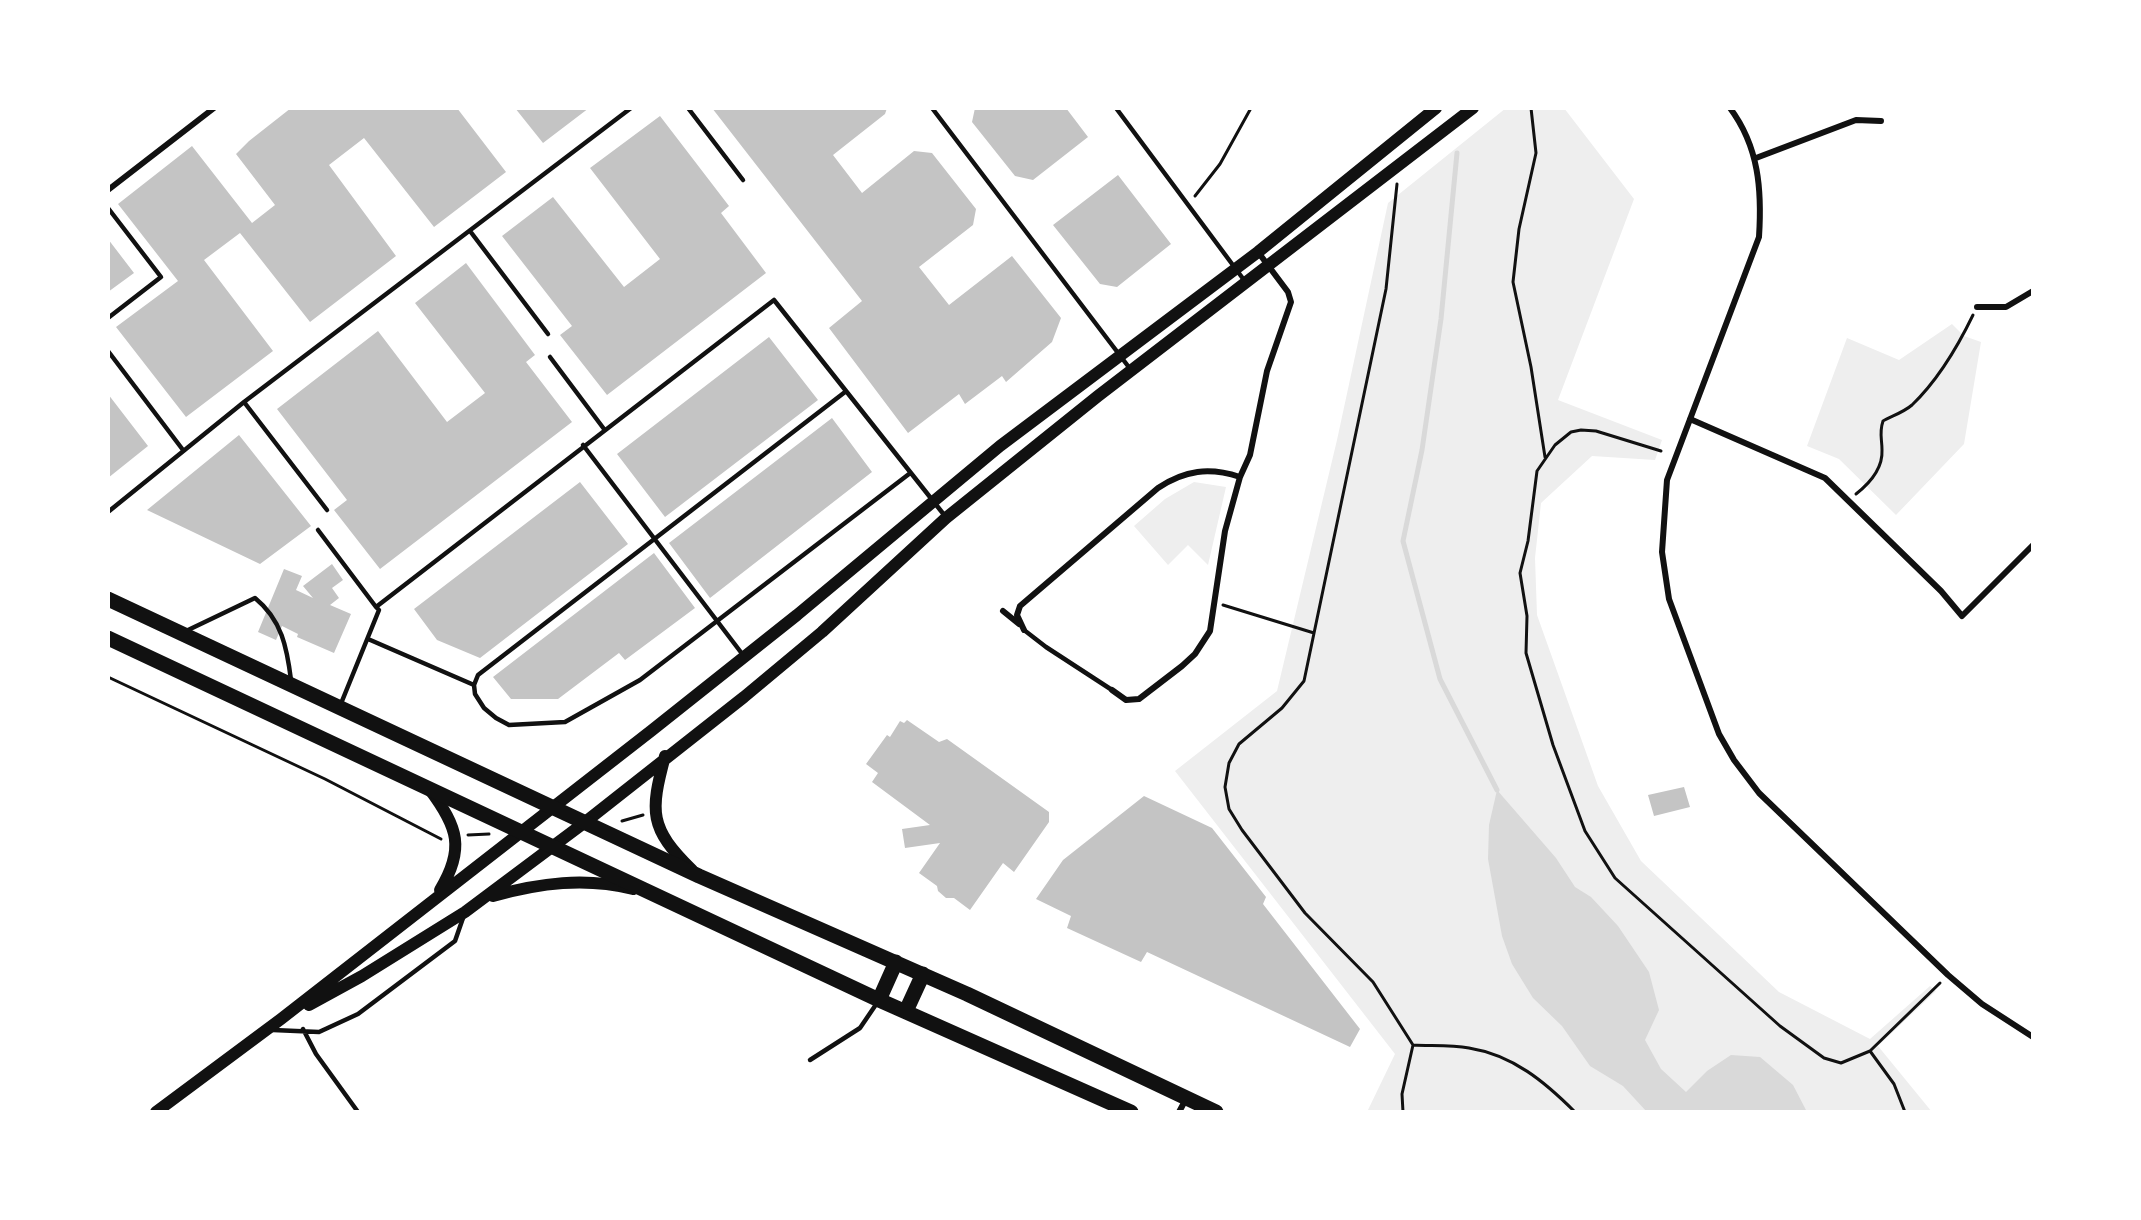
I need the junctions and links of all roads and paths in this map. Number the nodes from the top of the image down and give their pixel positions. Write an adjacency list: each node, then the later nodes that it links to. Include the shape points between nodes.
1 (214, 108): 15 (street)
2 (631, 108): 18 (lane)
3 (688, 108): 14 (lane)
4 (932, 108): 29 (lane)
5 (1116, 108): 16 (lane)
6 (1251, 108): 16 (path, via 1220,164)
7 (1436, 108): 19 (main road)
8 (1473, 108): 13 (main road)
9 (1531, 108): 38 (path, via 1536,153 1519,229 1513,282)
10 (1730, 108): 12 (street)
11 (1881, 121): 12 (street, via 1856,120)
12 (1756, 158): 33 (street, via 1762,200 1759,237)
13 (1391, 172): 20 (main road); 56 (path, via 1398,185 1386,289)
14 (743, 180)
15 (108, 190)
16 (1187, 203): 21 (lane)
17 (108, 208): 25 (lane, via 161,277)
18 (470, 231): 26 (lane); 32 (lane)
19 (1258, 252): 20 (street); 21 (main road)
20 (1268, 266): 22 (main road); 40 (street, via 1291,302 1267,370 1250,455)
21 (1236, 268): 22 (lane); 29 (main road)
22 (1246, 283): 30 (main road)
23 (2033, 291): 24 (street, via 2006,307)
24 (1977, 307): 41 (path, via 1965,333 1925,390 1910,407 1883,421 1878,434 1882,449 1880,469)
25 (108, 318)
26 (548, 334)
27 (108, 351): 36 (lane)
28 (550, 357): 34 (lane)
29 (1120, 357): 30 (lane); 42 (main road)
30 (1131, 370): 45 (main road)
31 (845, 392): 34 (lane, via 774,300); 39 (lane); 47 (lane)
32 (243, 402): 36 (lane); 43 (lane)
33 (1690, 419): 41 (street, via 1825,478); 81 (street, via 1667,480 1662,552 1669,599 1719,734 1759,793)
34 (604, 429): 35 (lane)
35 (583, 445): 47 (lane); 52 (lane)
36 (183, 450): 44 (lane)
37 (1661, 451): 38 (path, via 1581,430 1571,432)
38 (1545, 459): 89 (path, via 1537,471 1520,573 1527,616 1526,653 1553,745 1585,831 1615,878 1780,1026 1824,1058 1841,1063)
39 (909, 474): 42 (lane); 53 (lane)
40 (1240, 477): 50 (street, via 1225,531); 51 (street, via 1198,471 1173,478 1144,498)
41 (1849, 499): 48 (street, via 1962,616)
42 (932, 502): 45 (lane); 59 (main road)
43 (327, 510)
44 (108, 512)
45 (946, 518): 65 (main road, via 822,632)
46 (318, 530): 52 (lane)
47 (654, 538): 53 (lane); 61 (lane, via 478,675)
48 (2033, 545)
49 (108, 599): 55 (main road)
50 (1216, 603): 56 (path); 63 (street, via 1204,643 1182,666 1139,699 1126,700)
51 (1020, 606): 54 (street, via 1017,615); 54 (street, via 1004,611)
52 (376, 607): 58 (lane, via 379,610)
53 (718, 622): 59 (lane); 61 (lane, via 640,680 565,722 509,725 484,708)
54 (1022, 627): 63 (lane)
55 (181, 633): 62 (main road); 62 (lane, via 255,598 286,641)
56 (1314, 633): 88 (path, via 1304,681 1282,708 1239,744 1229,763 1225,787 1229,809 1305,913 1373,982)
57 (108, 638): 66 (main road)
58 (368, 639): 61 (lane); 64 (lane)
59 (744, 657): 67 (main road)
60 (108, 677): 72 (path, via 325,779)
61 (474, 685)
62 (292, 686): 64 (main road)
63 (1113, 690)
64 (339, 708): 67 (main road)
65 (665, 756): 70 (main road); 74 (main road, via 654,813 665,840)
66 (428, 788): 71 (main road); 76 (main road, via 444,808 455,838 452,871)
67 (552, 808): 70 (main road); 71 (main road)
68 (644, 814): 69 (path)
69 (622, 821)
70 (584, 823): 73 (main road); 74 (main road)
71 (521, 832): 73 (main road); 76 (main road)
72 (440, 839)
73 (553, 846): 75 (main road); 77 (main road)
74 (699, 876): 79 (main road)
75 (653, 894): 77 (main road, via 582,881 536,885); 82 (main road)
76 (436, 896): 84 (main road)
77 (486, 898): 78 (main road)
78 (465, 912): 84 (main road, via 362,976); 85 (lane, via 454,941 358,1014 319,1032)
79 (896, 962): 80 (main road); 82 (main road)
80 (923, 974): 83 (main road); 91 (main road)
81 (1948, 975): 87 (street, via 1982,1004); 89 (path)
82 (879, 1000): 83 (main road); 90 (lane, via 860,1028)
83 (906, 1011): 94 (main road)
84 (281, 1019): 86 (main road)
85 (303, 1029): 86 (lane); 93 (lane)
86 (266, 1030): 92 (main road)
87 (2033, 1037)
88 (1413, 1045): 97 (path, via 1402,1094); 98 (path, via 1470,1048 1514,1062)
89 (1870, 1051): 99 (path, via 1894,1084)
90 (810, 1060)
91 (1186, 1098): 95 (street); 96 (main road)
92 (156, 1112)
93 (358, 1112)
94 (1131, 1112)
95 (1179, 1112)
96 (1216, 1112)
97 (1403, 1112)
98 (1575, 1112)
99 (1905, 1112)

